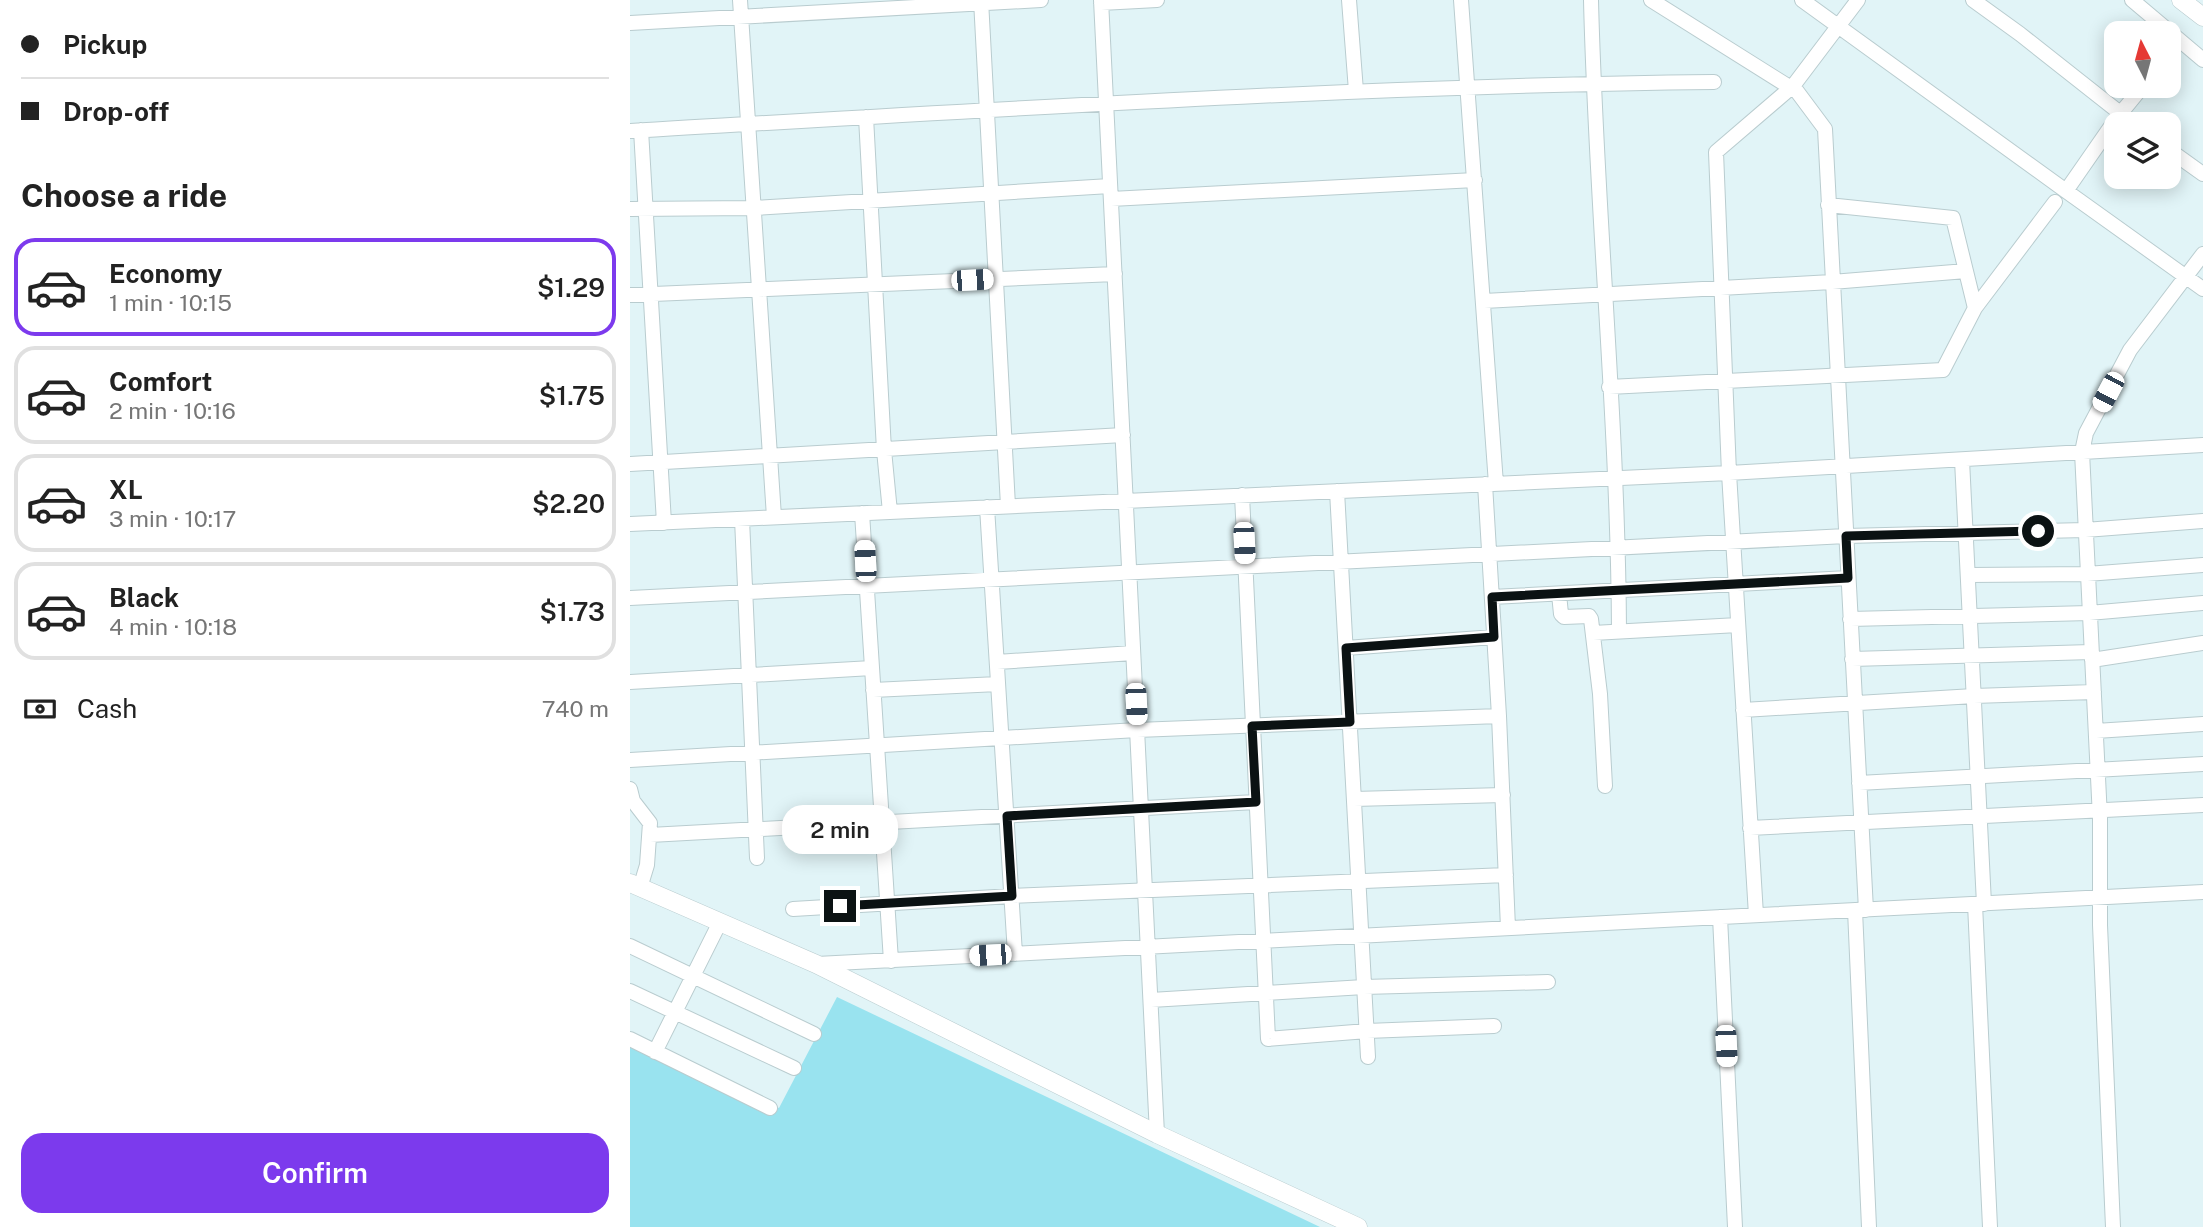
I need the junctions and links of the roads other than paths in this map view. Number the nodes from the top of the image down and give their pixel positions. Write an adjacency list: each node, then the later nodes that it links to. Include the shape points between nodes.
1 (740, 0): 15 (street)
2 (1041, 0): 14 (street)
3 (1157, 0): 13 (street)
4 (1349, 0): 26 (street)
5 (1461, 0): 25 (street)
6 (1591, 0): 23 (street)
7 (1651, 0): 24 (street)
8 (1802, 0): 19 (street)
9 (1858, 0): 19 (street)
10 (1973, 0): 30 (street)
11 (2132, 0): 17 (street)
12 (2180, 0): 16 (main road)
13 (1101, 1): 28 (street)
14 (981, 2): 15 (street); 29 (street)
15 (741, 17): 18 (street); 33 (street)
16 (2203, 17)
17 (2157, 21)
18 (630, 23)
19 (1838, 27): 24 (street); 39 (street)
20 (2181, 42): 21 (street)
21 (2203, 60)
22 (1714, 82): 23 (street)
23 (1593, 83): 25 (street); 58 (street)
24 (1792, 87): 44 (street, via 1825,128); 55 (street, via 1716,152)
25 (1469, 88): 26 (street); 38 (street)
26 (1356, 92): 28 (street)
27 (2133, 98): 31 (street)
28 (1106, 103): 29 (street); 40 (street)
29 (987, 110): 32 (street); 41 (street)
30 (2118, 112)
31 (2122, 112)
32 (866, 117): 33 (street); 42 (street)
33 (748, 124): 34 (street); 46 (street)
34 (636, 131): 45 (street)
35 (2104, 137): 39 (street)
36 (2181, 158): 37 (street)
37 (2203, 174)
38 (1475, 180): 40 (street); 61 (street)
39 (2066, 191): 51 (street)
40 (1110, 192): 41 (street); 50 (street)
41 (991, 193): 42 (street); 52 (street)
42 (871, 201): 46 (street); 54 (street)
43 (2055, 202): 62 (street)
44 (1828, 205): 49 (street, via 1949,216); 53 (street)
45 (646, 208): 46 (street); 47 (street); 59 (street)
46 (754, 208): 56 (street)
47 (630, 209)
48 (2203, 254): 51 (street)
49 (1966, 271): 53 (street); 62 (street)
50 (1115, 274): 52 (street); 66 (street)
51 (2186, 277): 57 (street); 70 (street, via 2130,350 2086,433)
52 (996, 279): 54 (street); 67 (street)
53 (1832, 282): 55 (street); 63 (street)
54 (875, 284): 56 (street); 69 (street)
55 (1721, 287): 58 (street); 64 (street)
56 (759, 289): 59 (street); 71 (street)
57 (2203, 289)
58 (1604, 293): 61 (street); 65 (street)
59 (651, 294): 60 (street); 73 (street)
60 (630, 295)
61 (1484, 301): 78 (street)
62 (1975, 308): 63 (street, via 1942,370)
63 (1837, 376): 64 (street); 75 (street)
64 (1724, 381): 65 (street); 76 (street)
65 (1609, 387): 77 (street)
66 (1122, 435): 67 (street); 81 (street)
67 (1004, 443): 69 (street); 82 (street)
68 (2203, 445): 70 (street)
69 (884, 450): 71 (street); 84 (street)
70 (2082, 452): 72 (street); 91 (street)
71 (770, 458): 73 (street); 86 (street)
72 (1962, 460): 75 (street); 92 (street)
73 (660, 463): 74 (street); 89 (street)
74 (630, 464)
75 (1842, 467): 76 (street); 93 (street)
76 (1729, 473): 77 (street); 94 (street)
77 (1615, 478): 78 (street); 95 (street)
78 (1491, 484): 79 (street); 96 (street)
79 (1337, 491): 80 (street); 97 (street)
80 (1242, 495): 81 (street); 99 (street)
81 (1126, 500): 82 (street); 100 (street)
82 (1008, 506): 83 (street)
83 (987, 507): 84 (street); 104 (street)
84 (890, 512): 85 (street)
85 (862, 513): 86 (street); 106 (street)
86 (774, 517): 87 (street)
87 (742, 519): 89 (street); 108 (street)
88 (2203, 521): 91 (street)
89 (664, 523): 90 (street)
90 (630, 524)
91 (2085, 530): 92 (street); 101 (street)
92 (1967, 533): 93 (street); 102 (street)
93 (1846, 536): 94 (street); 103 (street)
94 (1733, 542): 95 (street); 105 (street)
95 (1617, 548): 96 (street); 107 (street)
96 (1489, 556): 97 (street); 110 (street)
97 (1341, 562): 99 (street); 121 (street)
98 (2203, 565): 101 (street)
99 (1245, 566): 100 (street); 139 (street)
100 (1129, 571): 104 (street); 122 (street)
101 (2087, 574): 102 (street); 113 (street)
102 (1969, 575): 114 (street)
103 (1848, 578): 105 (street); 115 (street)
104 (992, 579): 106 (street); 126 (street)
105 (1735, 584): 107 (street); 116 (street)
106 (867, 585): 108 (street); 127 (street)
107 (1619, 591): 109 (street); 117 (street)
108 (745, 592): 111 (street); 128 (street)
109 (1559, 594): 110 (street); 118 (street, via 1561,614 1589,616)
110 (1492, 597): 119 (street)
111 (630, 598)
112 (2203, 603): 113 (street)
113 (2090, 612): 114 (street); 124 (street)
114 (1970, 617): 115 (street); 123 (street)
115 (1850, 620): 125 (street)
116 (1738, 625): 117 (street); 135 (street)
117 (1619, 631): 118 (street)
118 (1593, 633): 150 (street)
119 (1494, 637): 121 (street); 136 (street)
120 (2203, 643): 124 (street)
121 (1346, 648): 137 (street)
122 (1133, 653): 126 (street); 140 (street)
123 (1972, 655): 124 (street); 125 (street); 133 (street)
124 (2092, 656): 132 (street)
125 (1852, 659): 134 (street)
126 (997, 662): 130 (street)
127 (872, 668): 128 (street); 131 (street)
128 (749, 674): 129 (street); 144 (street)
129 (630, 682)
130 (998, 684): 131 (street); 142 (street)
131 (873, 690): 143 (street)
132 (2094, 692): 133 (street); 141 (street)
133 (1974, 696): 134 (street); 148 (street)
134 (1855, 702): 135 (street); 149 (street)
135 (1743, 710): 162 (street)
136 (1499, 716): 137 (street); 152 (street)
137 (1350, 722): 139 (street); 153 (street)
138 (2203, 724): 141 (street)
139 (1252, 726): 140 (street); 154 (street)
140 (1137, 730): 142 (street); 156 (street)
141 (2096, 731): 147 (street)
142 (1002, 738): 143 (street); 158 (street)
143 (877, 746): 144 (street); 160 (street)
144 (753, 753): 145 (street); 163 (street)
145 (630, 760)
146 (2203, 764): 147 (street)
147 (2098, 770): 148 (street); 157 (street)
148 (1978, 776): 149 (street); 159 (street)
149 (1859, 783): 161 (street)
150 (1605, 786)
151 (630, 789): 164 (street, via 650,823)
152 (1503, 795): 153 (street); 166 (street)
153 (1354, 799): 167 (street)
154 (1256, 802): 156 (street); 169 (street)
155 (2203, 804): 157 (street)
156 (1141, 808): 158 (street); 170 (street)
157 (2100, 810): 159 (street); 173 (street)
158 (1007, 816): 160 (street); 172 (street)
159 (1980, 817): 161 (street); 175 (street)
160 (882, 822): 163 (street); 174 (street)
161 (1861, 823): 162 (street); 177 (street)
162 (1751, 828): 178 (street)
163 (756, 829): 164 (street); 165 (street)
164 (650, 835): 168 (street, via 647,865)
165 (757, 858)
166 (1506, 875): 167 (street); 181 (street)
167 (1359, 881): 169 (street); 182 (street)
168 (635, 886): 180 (main road)
169 (1260, 886): 170 (street); 183 (street)
170 (1145, 890): 172 (street); 185 (street)
171 (2203, 892): 173 (street)
172 (1012, 896): 174 (street); 186 (street)
173 (2100, 898): 175 (street); 209 (street)
174 (887, 904): 176 (street); 187 (street)
175 (1979, 904): 177 (street); 208 (street)
176 (793, 909)
177 (1861, 910): 178 (street); 207 (street)
178 (1756, 915): 179 (street)
179 (1720, 917): 181 (street); 206 (street)
180 (720, 922): 188 (main road); 189 (street)
181 (1508, 928): 182 (street)
182 (1362, 936): 183 (street); 191 (street)
183 (1263, 941): 185 (street); 193 (street)
184 (630, 946): 189 (street)
185 (1148, 947): 186 (street); 194 (street)
186 (1015, 954): 187 (street)
187 (891, 961): 188 (street)
188 (816, 964): 204 (main road)
189 (693, 975): 195 (street); 198 (street)
190 (1548, 982): 191 (street)
191 (1364, 988): 193 (street); 197 (street)
192 (630, 991): 195 (street)
193 (1266, 993): 194 (street); 197 (street, via 1268,1039)
194 (1151, 1000): 204 (street)
195 (674, 1012): 200 (street); 202 (street)
196 (1494, 1026): 197 (street)
197 (1367, 1031): 201 (street)
198 (814, 1034)
199 (630, 1039): 200 (street)
200 (655, 1052): 203 (street)
201 (1368, 1057)
202 (794, 1068)
203 (770, 1108)
204 (1157, 1135): 205 (main road)
205 (1358, 1227)
206 (1735, 1227)
207 (1869, 1227)
208 (1990, 1227)
209 (2113, 1227)

